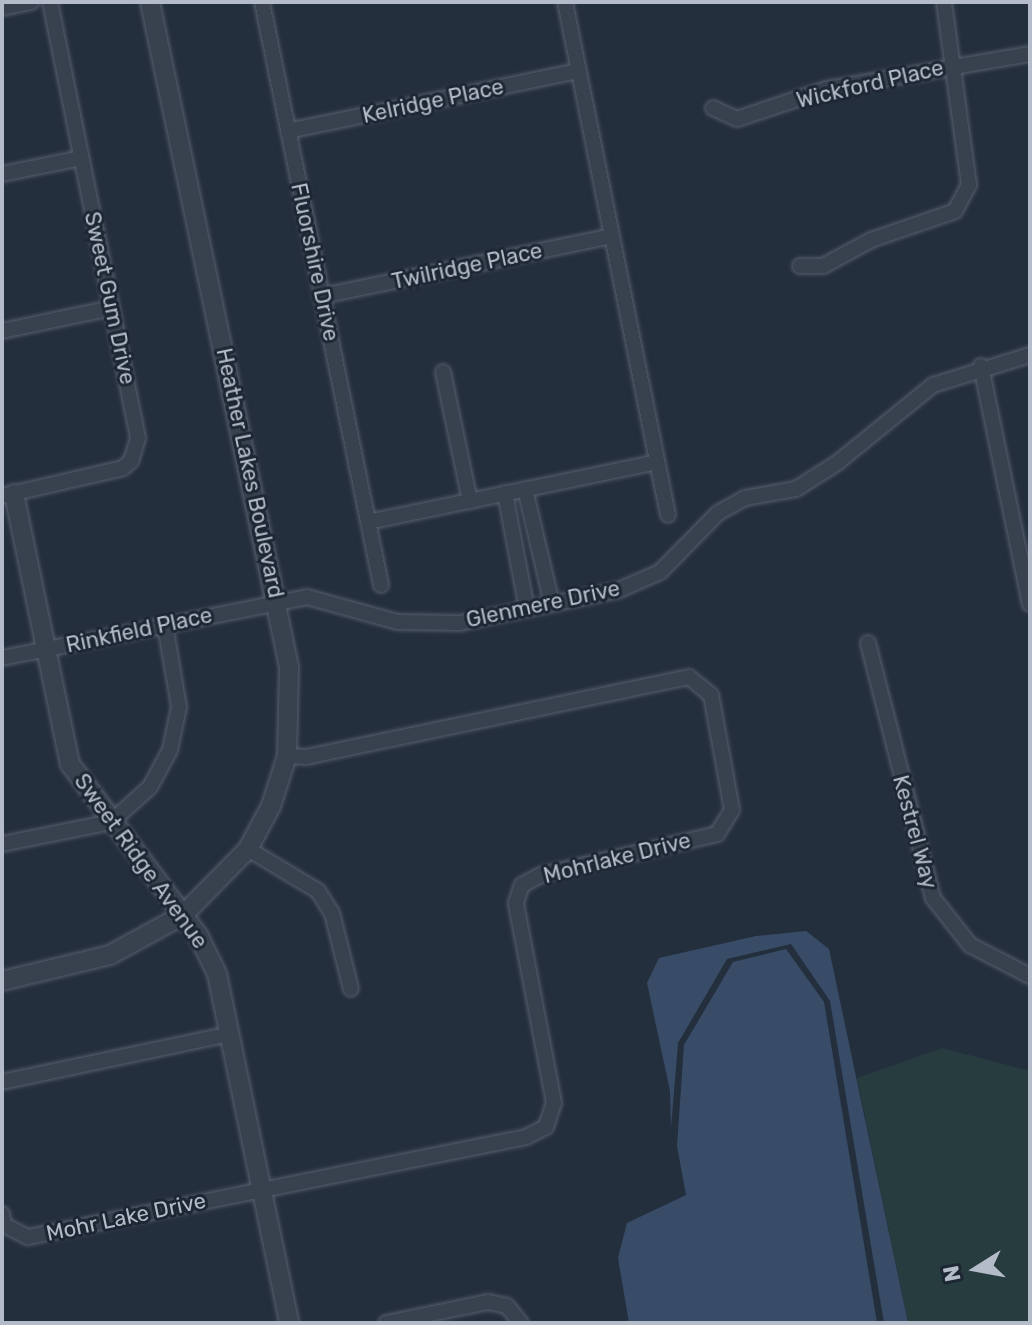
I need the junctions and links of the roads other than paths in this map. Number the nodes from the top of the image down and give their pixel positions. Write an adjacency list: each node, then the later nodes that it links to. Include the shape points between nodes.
1 (31, 2): 7 (street)
2 (50, 2): 13 (street, Sweet Gum Drive)
3 (150, 2): 33 (street, Heather Lakes Boulevard)
4 (262, 2): 12 (street, Fluorshire Drive)
5 (565, 2): 10 (street)
6 (944, 2): 9 (street)
7 (2, 8)
8 (1030, 54): 9 (street, Wickford Place)
9 (951, 66): 11 (street, Wickford Place, via 827,89 737,119); 16 (street, via 969,185 955,211 871,240 823,266)
10 (579, 71): 12 (street, Kelridge Place); 15 (street)
11 (713, 108)
12 (288, 131): 17 (street, Fluorshire Drive)
13 (81, 158): 14 (street); 18 (street, Sweet Gum Drive)
14 (2, 174)
15 (612, 236): 17 (street, Twilridge Place); 23 (street)
16 (800, 266)
17 (322, 296): 29 (street, Fluorshire Drive)
18 (112, 308): 19 (street); 26 (street, Sweet Gum Drive, via 138,438 131,461 112,472)
19 (2, 331)
20 (1030, 355): 21 (street, Glenmere Drive)
21 (981, 366): 34 (street, Glenmere Drive, via 933,385 796,489 745,498 718,513 660,572 619,590); 35 (street)
22 (443, 372): 27 (street)
23 (657, 462): 24 (street); 28 (street)
24 (525, 489): 25 (street); 30 (street)
25 (505, 493): 27 (street); 31 (street)
26 (8, 495): 39 (street, Sweet Ridge Avenue)
27 (470, 501): 29 (street)
28 (668, 515)
29 (368, 522): 32 (street, Fluorshire Drive)
30 (540, 553): 31 (street); 34 (street)
31 (518, 558): 36 (street)
32 (381, 585)
33 (276, 601): 36 (street, Glenmere Drive, via 317,597 398,622 460,623); 37 (street, Rinkfield Place); 41 (street, Heather Lakes Boulevard, via 290,685)
34 (552, 604): 36 (street, Glenmere Drive)
35 (1030, 604)
36 (527, 609)
37 (165, 625): 39 (street, Rinkfield Place); 42 (street, via 177,684 176,729 150,787)
38 (868, 643): 46 (street, Kestrel Way, via 933,898 970,945)
39 (46, 649): 40 (street, Rinkfield Place); 42 (street, Sweet Ridge Avenue, via 70,764)
40 (2, 658)
41 (287, 756): 44 (street, Heather Lakes Boulevard, via 271,806); 51 (street, Mohrlake Drive, via 307,757 689,677 711,695 732,810 717,834 541,875 522,885 516,903 554,1103 546,1127 526,1137)
42 (111, 822): 43 (street); 45 (street, Sweet Ridge Avenue)
43 (2, 844)
44 (248, 849): 45 (street, Heather Lakes Boulevard); 48 (street, via 318,891 332,913)
45 (183, 915): 47 (street, Heather Lakes Boulevard, via 102,959); 49 (street, Sweet Ridge Avenue, via 210,956)
46 (1030, 976)
47 (2, 981)
48 (351, 989)
49 (230, 1034): 50 (street); 51 (street, Sweet Ridge Avenue)
50 (2, 1082)
51 (261, 1188): 52 (street, Mohr Lake Drive, via 28,1237 4,1225); 53 (street, Sweet Ridge Avenue)
52 (2, 1214)
53 (289, 1323)
54 (386, 1323): 55 (street, via 488,1302 507,1306)
55 (521, 1323)

